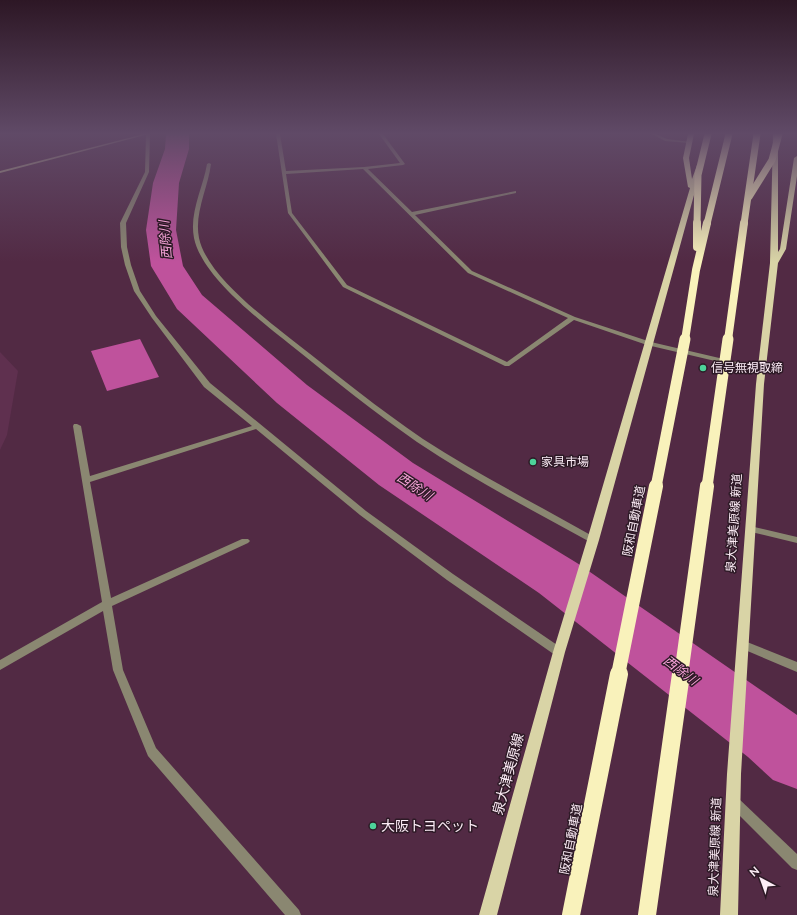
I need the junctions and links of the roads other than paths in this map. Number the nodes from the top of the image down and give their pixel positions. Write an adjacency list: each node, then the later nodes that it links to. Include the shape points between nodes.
1 (145, 177): 23 (street, via 123,223 124,247 137,291 207,385)
2 (208, 177): 28 (street, via 196,209 195,229 200,248 230,288 265,321 420,440)
3 (284, 177): 19 (street, via 290,213 345,286 507,365)
4 (373, 177): 16 (street)
5 (689, 177): 13 (main road)
6 (695, 177): 13 (main road)
7 (698, 177): 18 (highway, bridge)
8 (719, 177): 18 (highway, 阪和自動車道, bridge)
9 (750, 177): 15 (highway, bridge)
10 (761, 177): 15 (highway, bridge)
11 (775, 177): 17 (main road, 泉大津美原線 新道)
12 (794, 177): 17 (main road, via 783,249)
13 (691, 189): 20 (main road)
14 (514, 192): 16 (street)
15 (746, 201): 39 (highway, bridge)
16 (412, 214): 19 (street, via 470,272)
17 (774, 263): 21 (main road, 泉大津美原線 新道)
18 (696, 270): 38 (highway, 阪和自動車道, bridge, via 685,339)
19 (573, 318): 20 (street)
20 (649, 344): 21 (street); 28 (main road)
21 (762, 370): 25 (main road, 泉大津美原線 新道)
22 (77, 426): 24 (street)
23 (256, 427): 24 (street); 30 (street, via 363,513 450,577)
24 (86, 480): 29 (street)
25 (750, 529): 26 (street); 31 (main road, 泉大津美原線 新道)
26 (797, 540)
27 (245, 541): 29 (street)
28 (591, 544): 30 (main road)
29 (106, 604): 32 (street); 36 (street, via 118,670 152,752)
30 (560, 647): 37 (main road, 泉大津美原線)
31 (742, 648): 33 (street); 34 (main road, 泉大津美原線 新道)
32 (0, 665)
33 (797, 667)
34 (733, 801): 35 (street); 40 (main road, 泉大津美原線 新道)
35 (797, 863)
36 (294, 915)
37 (488, 915)
38 (571, 915)
39 (647, 915)
40 (729, 915)

